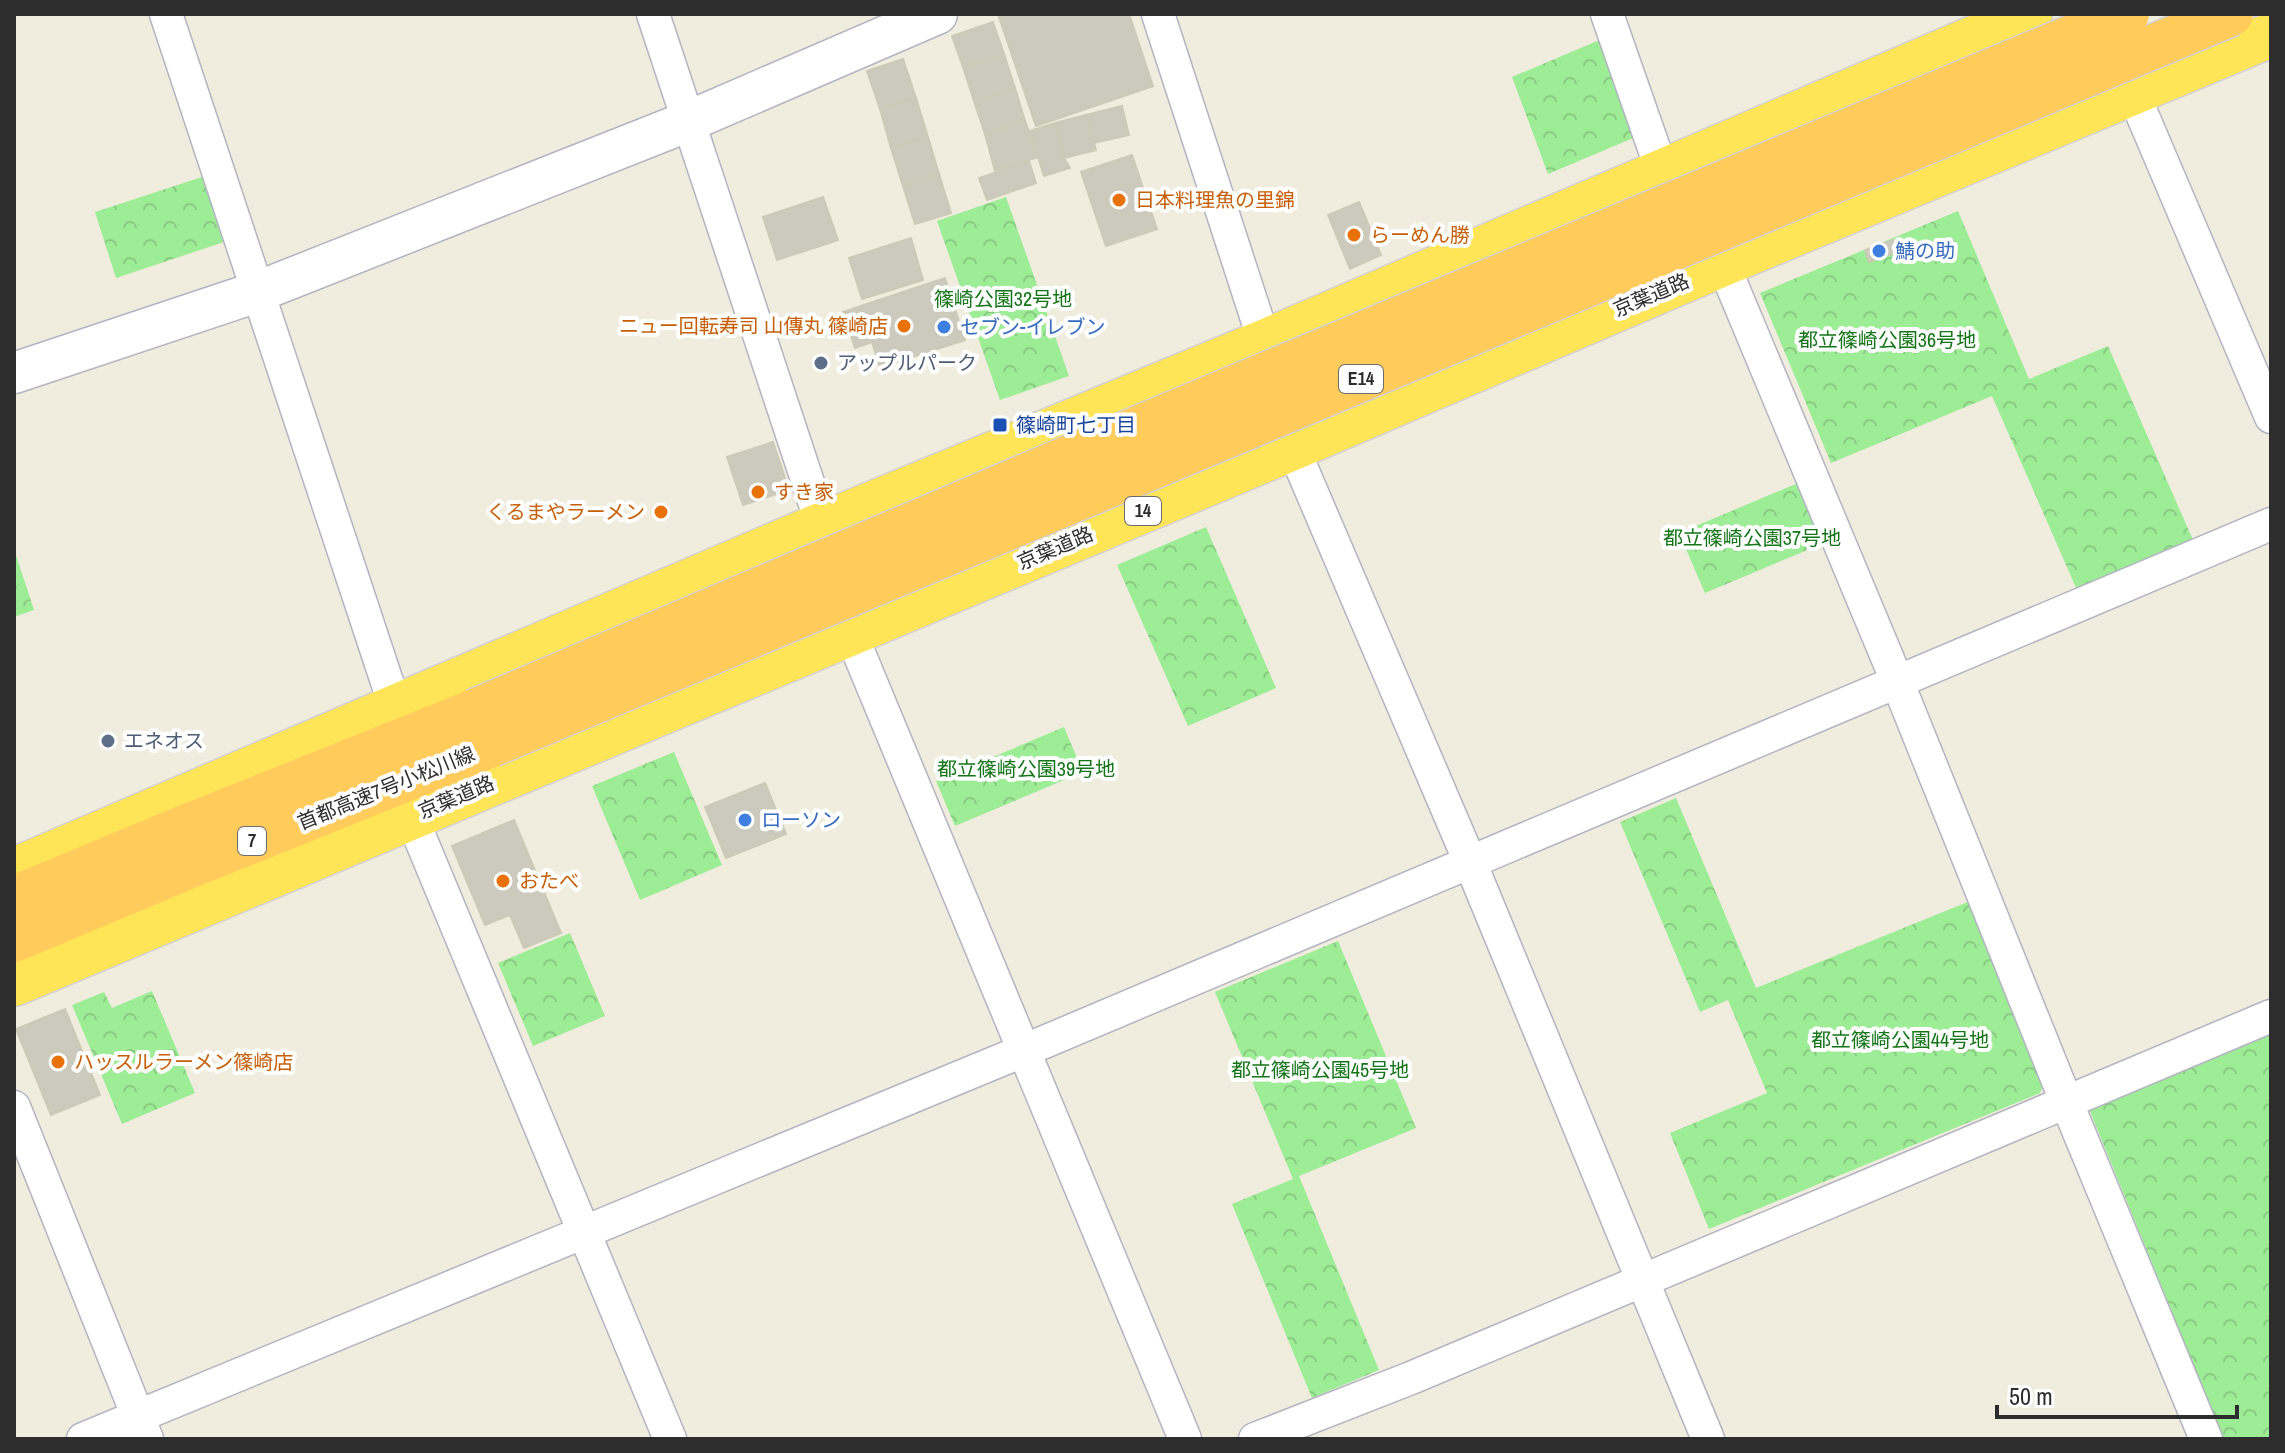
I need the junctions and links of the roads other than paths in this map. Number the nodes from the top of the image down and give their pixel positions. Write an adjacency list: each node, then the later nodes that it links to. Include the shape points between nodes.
1 (166, 14): 14 (street)
2 (653, 14): 11 (street)
3 (937, 14): 11 (street)
4 (1158, 14): 15 (street)
5 (1607, 14): 12 (street)
6 (2030, 14): 12 (highway)
7 (2127, 14): 24 (highway, E14, bridge, via 1162,418)
8 (2231, 14): 24 (highway, 京葉道路 / E14, bridge)
9 (2271, 35): 10 (highway, 京葉道路 / 14)
10 (2133, 93): 13 (highway, 京葉道路 / 14); 17 (street)
11 (689, 121): 14 (street); 19 (street)
12 (1662, 171): 15 (highway)
13 (1723, 264): 18 (highway, 京葉道路 / 14); 22 (street)
14 (257, 292): 16 (street); 23 (street)
15 (1266, 341): 18 (street); 19 (highway)
16 (14, 373)
17 (2271, 417)
18 (1293, 448): 21 (highway, 京葉道路 / 14); 26 (street)
19 (823, 524): 21 (street); 23 (highway)
20 (2271, 524): 22 (street)
21 (851, 634): 25 (highway, 京葉道路 / 14); 32 (street)
22 (1897, 681): 26 (street); 33 (street)
23 (395, 706): 27 (highway)
24 (483, 728): 28 (highway, 首都高速7号小松川線 / 7, via 175,831); 29 (highway, 首都高速7号小松川線 / 7, via 179,871)
25 (411, 816): 30 (highway, 京葉道路 / 14); 35 (street)
26 (1470, 862): 32 (street); 36 (street)
27 (14, 870)
28 (14, 898)
29 (14, 940)
30 (14, 984)
31 (2271, 1016): 33 (street)
32 (1023, 1051): 35 (street); 40 (street)
33 (2066, 1101): 36 (street); 43 (street)
34 (14, 1107): 37 (street)
35 (584, 1231): 37 (street); 39 (street)
36 (1642, 1279): 41 (street); 42 (street)
37 (143, 1428): 38 (street)
38 (83, 1439)
39 (670, 1439)
40 (1185, 1439)
41 (1255, 1439)
42 (1708, 1439)
43 (2206, 1439)

